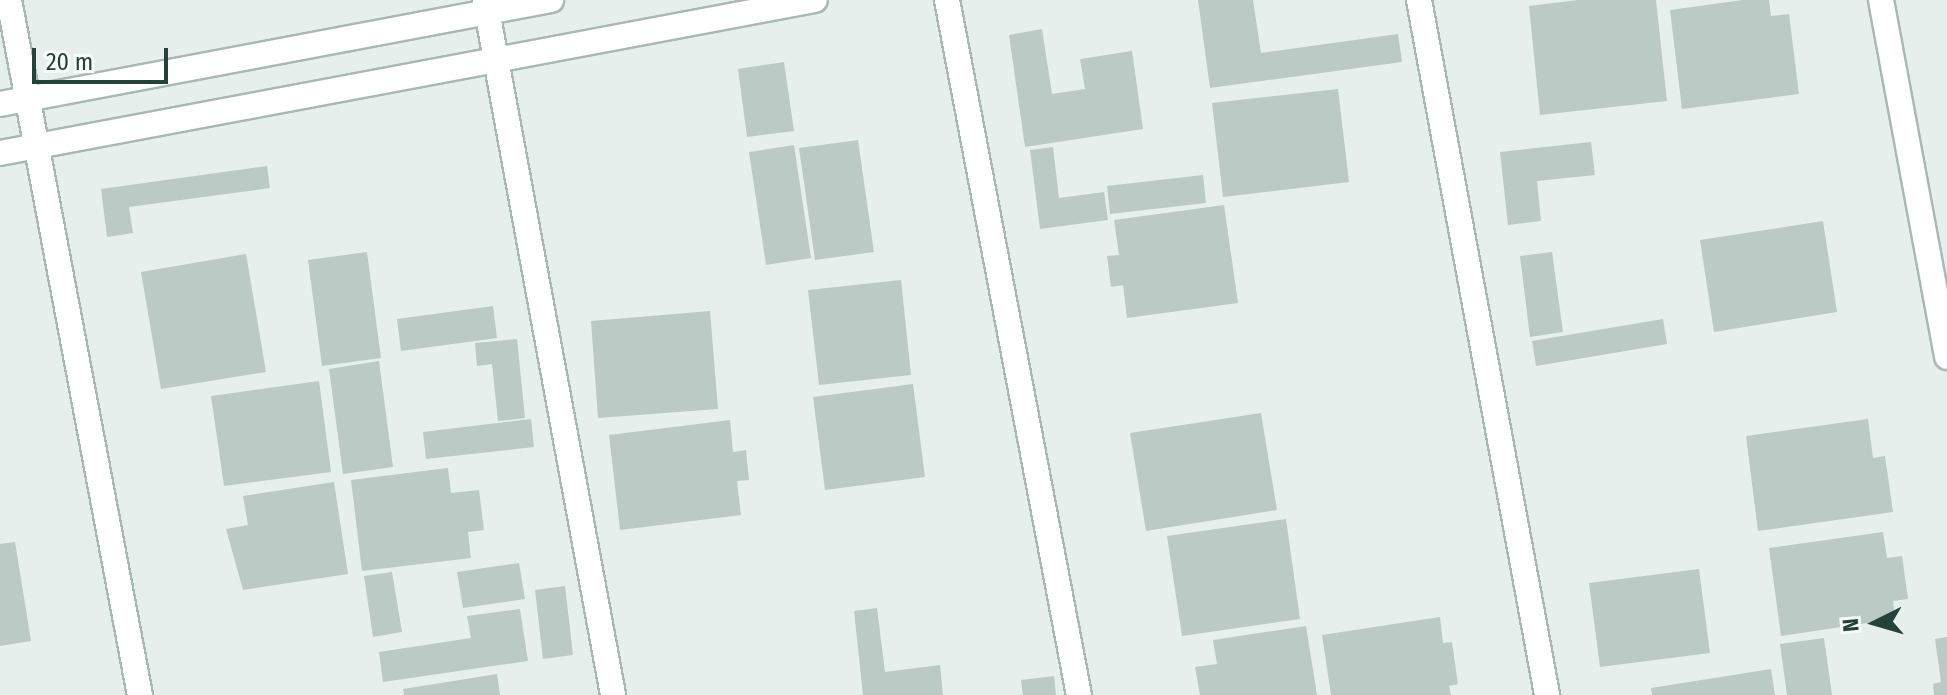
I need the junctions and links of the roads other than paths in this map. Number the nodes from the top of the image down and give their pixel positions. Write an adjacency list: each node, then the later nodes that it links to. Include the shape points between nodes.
1 (9, 0): 9 (street)
2 (551, 0): 7 (street)
3 (815, 0): 8 (street)
4 (947, 0): 16 (street)
5 (1419, 0): 17 (street)
6 (1881, 0): 13 (street)
7 (486, 6): 8 (street); 9 (street)
8 (496, 60): 11 (street); 15 (street)
9 (28, 99): 10 (street); 11 (street)
10 (0, 104)
11 (37, 146): 12 (street); 14 (street)
12 (0, 153)
13 (1947, 357)
14 (140, 695)
15 (613, 695)
16 (1079, 695)
17 (1547, 695)

